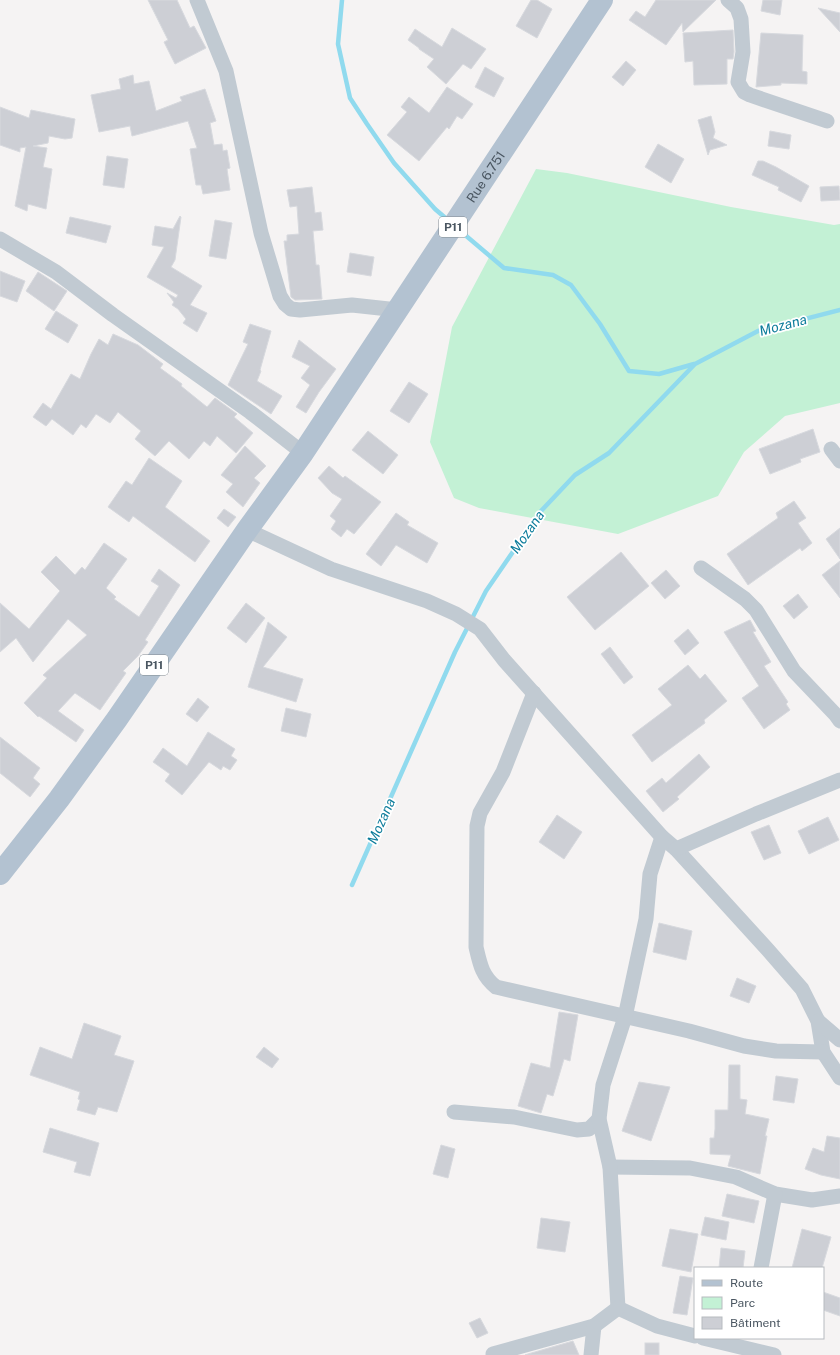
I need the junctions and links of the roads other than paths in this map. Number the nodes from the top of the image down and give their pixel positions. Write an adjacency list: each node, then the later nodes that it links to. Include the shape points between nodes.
1 (197, 0): 6 (street, via 226,71 261,234 282,300 291,309 300,310 352,305)
2 (602, 0): 6 (main road, Rue 6.751 / P11)
3 (728, 0): 4 (street, via 737,8 741,19 743,52 738,82 744,92)
4 (827, 121)
5 (0, 239): 8 (street, via 56,272)
6 (398, 310): 8 (main road, Rue 6.751 / P11)
7 (831, 449): 9 (street)
8 (303, 453): 10 (main road, P11)
9 (840, 461)
10 (247, 530): 12 (street, via 331,570 427,601 456,614 480,629); 17 (main road, P11, via 95,750)
11 (701, 568): 13 (street, via 745,599 756,610 794,671)
12 (534, 693): 15 (street); 18 (street, via 503,772 480,813 477,826 476,947 480,964 488,981 496,987)
13 (840, 720)
14 (840, 780): 16 (street)
15 (662, 837): 16 (street); 18 (street, via 650,874 646,919)
16 (676, 849): 19 (street, via 802,989)
17 (0, 874)
18 (625, 1017): 21 (street, via 689,1030 744,1046 776,1051); 24 (street, via 602,1086)
19 (818, 1021): 20 (street); 21 (street)
20 (840, 1040)
21 (823, 1052): 22 (street)
22 (840, 1078)
23 (454, 1112): 24 (street, via 514,1117 577,1130 589,1129)
24 (599, 1119): 25 (street)
25 (610, 1167): 26 (street, via 690,1168 736,1177); 29 (street)
26 (775, 1194): 27 (street, via 812,1200); 28 (street)
27 (840, 1196)
28 (762, 1267)
29 (618, 1308): 30 (street); 31 (street, via 657,1326)
30 (594, 1326): 34 (street); 35 (street)
31 (694, 1336)
32 (708, 1339): 33 (street)
33 (744, 1347): 36 (street)
34 (493, 1354)
35 (591, 1355)
36 (774, 1355)

